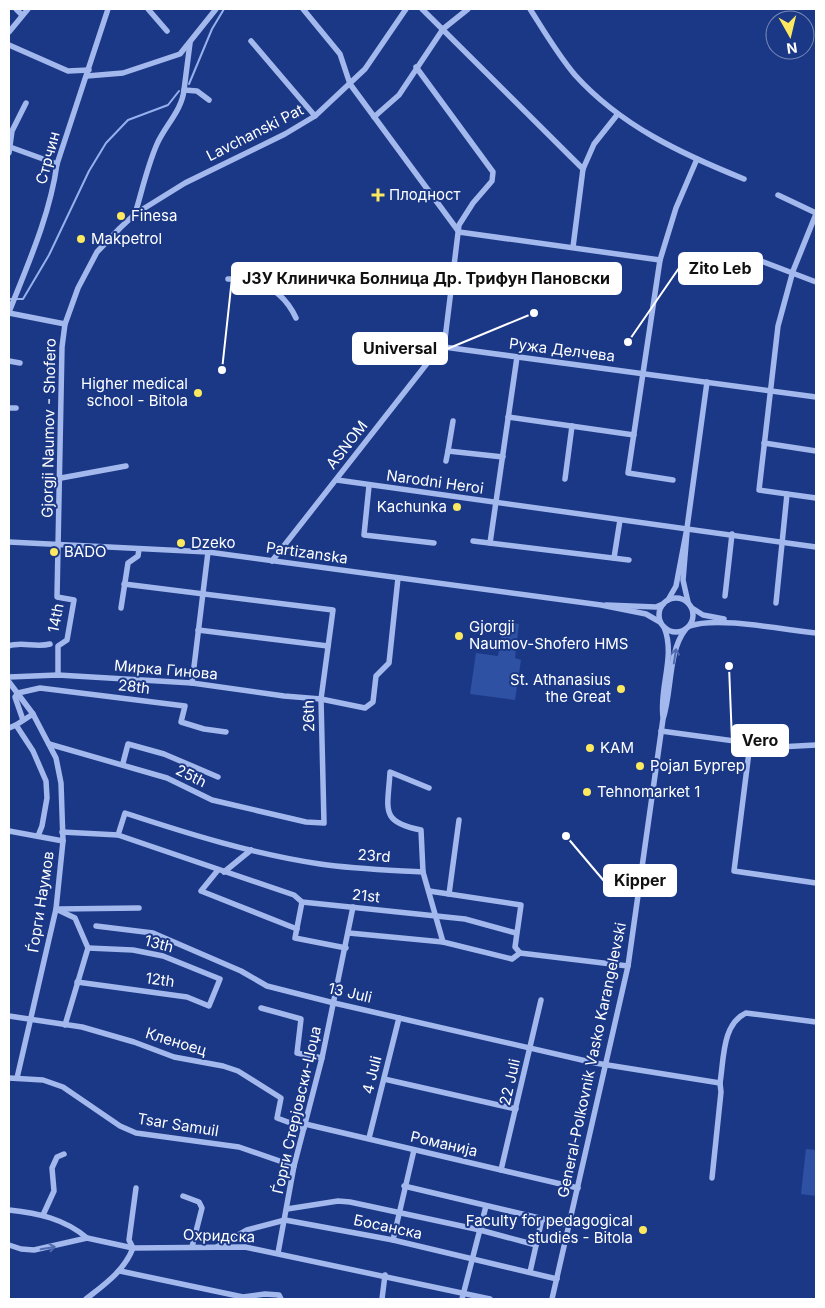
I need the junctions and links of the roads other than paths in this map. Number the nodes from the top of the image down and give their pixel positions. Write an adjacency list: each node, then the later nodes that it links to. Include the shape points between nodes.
1 (16, 9): 11 (street)
2 (28, 9): 11 (street)
3 (108, 9): 19 (street, Стрчин)
4 (148, 9): 14 (street)
5 (216, 9): 16 (street)
6 (302, 9): 20 (street, via 340,54)
7 (406, 9): 20 (street, Lavchanski Pat, via 365,69)
8 (422, 9): 13 (street)
9 (468, 9): 13 (street)
10 (530, 9): 24 (street, via 574,74)
11 (22, 15): 12 (street)
12 (10, 29)
13 (443, 29): 18 (street); 31 (street)
14 (167, 31)
15 (251, 41): 25 (street)
16 (190, 43): 19 (street, via 180,54 132,70); 21 (street)
17 (9, 45): 19 (street, via 68,71)
18 (416, 67): 26 (street, via 399,95); 36 (street, via 493,172 492,181 473,203 459,225)
19 (88, 73): 30 (street, Стрчин)
20 (350, 84): 25 (street, Lavchanski Pat); 26 (street)
21 (184, 90): 22 (street, via 198,91); 34 (street, via 183,101 164,129 150,161)
22 (209, 100)
23 (26, 103): 27 (street)
24 (617, 115): 29 (street); 31 (street, via 594,144)
25 (315, 116): 34 (street, Lavchanski Pat)
26 (374, 117): 36 (street)
27 (10, 131): 28 (street)
28 (9, 150): 30 (street)
29 (697, 159): 32 (street); 39 (street, via 676,208)
30 (57, 164): 43 (street, Стрчин, via 51,197)
31 (583, 168): 37 (street)
32 (744, 178)
33 (778, 195): 35 (street)
34 (135, 214): 45 (street, Gjorgji Naumov - Shofero, via 97,252 78,288)
35 (816, 214): 40 (street)
36 (459, 232): 37 (street); 46 (street)
37 (573, 247): 39 (street)
38 (753, 258): 40 (street)
39 (660, 260): 50 (street)
40 (793, 271): 42 (street); 52 (street, via 778,326)
41 (228, 278): 44 (street, via 276,290 289,303)
42 (816, 282)
43 (9, 312): 45 (street)
44 (296, 318)
45 (65, 324): 66 (street, Gjorgji Naumov - Shofero)
46 (444, 347): 47 (street, Ружа Делчева); 68 (street, ASNOM, via 436,352)
47 (517, 356): 50 (street, Ружа Делчева); 56 (street)
48 (9, 361): 49 (street)
49 (20, 363)
50 (643, 373): 51 (street, Ружа Делчева); 59 (street)
51 (707, 382): 52 (street, Ружа Делчева); 77 (street, General-Polkovnik Vasko Karangelevski)
52 (770, 391): 53 (street, Ружа Делчева); 60 (street)
53 (816, 398)
54 (9, 408): 55 (street)
55 (16, 408)
56 (508, 417): 58 (street); 63 (street)
57 (453, 421): 61 (street)
58 (572, 426): 59 (street); 67 (street)
59 (634, 435): 69 (street, via 628,473)
60 (764, 443): 62 (street); 72 (street)
61 (448, 451): 63 (street); 64 (street)
62 (816, 451)
63 (503, 457): 75 (street)
64 (446, 461)
65 (126, 466): 66 (street)
66 (61, 478): 84 (street, Gjorgji Naumov - Shofero)
67 (565, 479)
68 (336, 480): 70 (street, Narodni Heroi); 90 (street, ASNOM)
69 (673, 480)
70 (369, 486): 75 (street, Narodni Heroi); 82 (street, Narodni Heroi, via 364,535)
71 (751, 489): 72 (street)
72 (758, 490): 73 (street)
73 (787, 494): 74 (street); 80 (street)
74 (816, 498)
75 (496, 503): 76 (street, Narodni Heroi); 83 (street, Narodni Heroi)
76 (620, 520): 77 (street, Narodni Heroi); 88 (street)
77 (687, 528): 78 (street, Narodni Heroi); 95 (street, General-Polkovnik Vasko Karangelevski, via 676,586); 98 (street, General-Polkovnik Vasko Karangelevski, via 683,580)
78 (732, 534): 80 (street, Narodni Heroi); 94 (street)
79 (473, 540): 83 (street)
80 (781, 541): 85 (street, Narodni Heroi); 96 (street)
81 (9, 542): 84 (street, Partizanska)
82 (434, 543)
83 (490, 543): 88 (street)
84 (58, 546): 86 (street, Partizanska); 108 (street, 14th, via 57,597 74,600 67,640 58,646)
85 (816, 547)
86 (139, 549): 87 (street, Partizanska); 92 (street, via 138,556 128,563)
87 (208, 552): 90 (street, Partizanska); 93 (street)
88 (614, 558): 89 (street)
89 (629, 560)
90 (272, 561): 91 (street, Partizanska)
91 (398, 578): 97 (street, Partizanska); 113 (street, Мирка Гинова, via 389,663 376,676 373,702 365,708)
92 (124, 584): 93 (street); 99 (street)
93 (202, 594): 103 (street); 107 (street, 26th, via 333,610)
94 (725, 596)
95 (666, 602): 97 (street, Partizanska, via 656,607); 98 (street, via 679,598); 100 (street, General-Polkovnik Vasko Karangelevski, via 659,612)
96 (776, 604)
97 (601, 605): 100 (street, Partizanska, via 646,614)
98 (691, 606): 101 (street, via 703,615); 102 (street, General-Polkovnik Vasko Karangelevski, via 694,618)
99 (121, 608)
100 (662, 625): 102 (street, via 674,632); 115 (street, General-Polkovnik Vasko Karangelevski, via 669,648 661,705)
101 (748, 626): 102 (street, via 701,622); 104 (street)
102 (687, 628): 115 (street, General-Polkovnik Vasko Karangelevski, one-way to 102, via 676,648)
103 (198, 630): 107 (street); 111 (street)
104 (816, 633)
105 (50, 644): 106 (street)
106 (9, 646)
107 (328, 646): 113 (street, 26th)
108 (58, 675): 109 (street, Мирка Гинова); 111 (street, Мирка Гинова)
109 (9, 677)
110 (9, 682): 112 (street, Ѓорги Наумов)
111 (192, 683): 113 (street, Мирка Гинова)
112 (18, 693): 114 (street, Ѓорги Наумов); 116 (street, via 15,697); 120 (street, 28th, via 40,688 185,706 181,722)
113 (321, 699): 128 (street, 26th)
114 (34, 714): 116 (street); 121 (street, Ѓорги Наумов)
115 (663, 719): 119 (street, General-Polkovnik Vasko Karangelevski)
116 (23, 720): 117 (street)
117 (16, 725): 118 (street); 132 (street, via 33,751 46,781 47,798)
118 (9, 728)
119 (661, 731): 122 (street); 154 (street, General-Polkovnik Vasko Karangelevski)
120 (226, 732)
121 (49, 744): 124 (street, 25th); 130 (street, Ѓорги Наумов, via 56,758 61,783)
122 (750, 744): 123 (street); 138 (street, via 734,871)
123 (816, 746)
124 (123, 763): 125 (street, via 128,744 164,754); 128 (street, 25th, via 167,778 212,800 306,822)
125 (218, 777)
126 (429, 788): 137 (street, via 390,772 388,807 391,818 399,826 421,830)
127 (459, 820): 140 (street)
128 (324, 823)
129 (9, 831): 132 (street)
130 (62, 832): 131 (street, 21st); 133 (street, Ѓорги Наумов)
131 (118, 835): 134 (street, 23rd, via 125,813 206,840); 135 (street, 21st)
132 (38, 836): 133 (street)
133 (63, 841): 144 (street, Ѓорги Наумов)
134 (251, 850): 136 (street); 137 (street, 23rd, via 319,864)
135 (218, 870): 136 (street, 21st); 147 (street, via 201,891)
136 (224, 872): 141 (street, 21st, via 294,895)
137 (423, 872): 139 (street)
138 (816, 883)
139 (429, 891): 140 (street); 145 (street)
140 (449, 894): 149 (street, via 520,905)
141 (302, 902): 142 (street, 21st); 147 (street)
142 (353, 907): 145 (street, 21st); 148 (street, Ѓорги Стерјовски-Џоџа)
143 (139, 908): 144 (street)
144 (56, 909): 151 (street, via 75,918); 162 (street, Ѓорги Наумов)
145 (434, 916): 149 (street, 21st, via 466,919); 150 (street)
146 (96, 926): 158 (street, 13 Juli, via 152,933 241,971 267,986)
147 (297, 930): 152 (street, via 295,938)
148 (349, 933): 150 (street); 152 (street, Ѓорги Стерјовски-Џоџа)
149 (516, 933): 153 (street, via 515,947)
150 (443, 942): 153 (street, via 512,959)
151 (88, 948): 155 (street, 13th, via 133,950 163,956); 156 (street)
152 (346, 948): 158 (street, Ѓорги Стерјовски-Џоџа)
153 (520, 953): 154 (street)
154 (628, 966): 167 (street, General-Polkovnik Vasko Karangelevski)
155 (220, 979): 156 (street, 12th, via 209,1006 187,997)
156 (77, 982): 164 (street)
157 (541, 1000): 165 (street, 22 Juli)
158 (334, 1003): 161 (street, 13 Juli); 166 (street, Ѓорги Стерјовски-Џоџа)
159 (261, 1008): 166 (street, via 301,1019 297,1053)
160 (9, 1016): 162 (street, Кленоец)
161 (399, 1018): 165 (street, 13 Juli); 170 (street, 4 Juli)
162 (31, 1019): 164 (street, Кленоец); 169 (street, Ѓорги Наумов)
163 (816, 1022): 171 (street, via 746,1014 737,1018 729,1027)
164 (65, 1025): 173 (street, Кленоец, via 82,1027 174,1057 238,1072 281,1098 277,1118)
165 (531, 1048): 167 (street, 13 Juli); 172 (street, 22 Juli)
166 (322, 1058): 173 (street, Ѓорги Стерјовски-Џоџа)
167 (606, 1065): 171 (street, 13 Juli); 182 (street, General-Polkovnik Vasko Karangelevski)
168 (9, 1078): 169 (street, Tsar Samuil)
169 (17, 1078): 177 (street, Tsar Samuil, via 63,1086 120,1126 136,1133 239,1147)
170 (384, 1079): 172 (street); 174 (street, 4 Juli)
171 (720, 1083): 179 (street)
172 (516, 1109): 178 (street, 22 Juli)
173 (305, 1126): 174 (street, Романија); 177 (street, Ѓорги Стерјовски-Џоџа)
174 (369, 1138): 175 (street, Романија)
175 (414, 1150): 178 (street, Романија); 180 (street)
176 (64, 1154): 188 (street, via 57,1157 52,1168 54,1191)
177 (294, 1166): 185 (street, Ѓорги Стерјовски-Џоџа)
178 (501, 1170): 182 (street, Романија)
179 (712, 1178)
180 (404, 1186): 184 (street); 187 (street)
181 (136, 1188): 199 (street, via 129,1240)
182 (578, 1188): 191 (street, General-Polkovnik Vasko Karangelevski)
183 (183, 1196): 197 (street, via 199,1202 202,1208)
184 (486, 1206): 189 (street); 192 (street)
185 (288, 1209): 187 (street, via 344,1201); 190 (street, Ѓорги Стерјовски-Џоџа)
186 (9, 1210): 188 (street, Охридска)
187 (399, 1212): 192 (street); 194 (street)
188 (43, 1215): 193 (street, Охридска, via 73,1226)
189 (542, 1219): 191 (street); 196 (street)
190 (285, 1220): 194 (street, Босанска); 198 (street, Босанска, via 246,1230); 200 (street, Ѓорги Стерјовски-Џоџа)
191 (569, 1225): 205 (street, General-Polkovnik Vasko Karangelevski)
192 (480, 1230): 196 (street); 201 (street)
193 (87, 1238): 195 (street, one-way to 193, via 34,1250); 199 (street, Охридска)
194 (392, 1240): 201 (street, Босанска)
195 (9, 1245)
196 (536, 1245): 203 (street)
197 (192, 1246): 198 (street, Охридска); 199 (street, Охридска)
198 (217, 1247): 200 (street, Охридска, via 245,1247)
199 (133, 1248): 202 (street)
200 (278, 1253): 204 (street, Охридска)
201 (472, 1259): 203 (street, Босанска); 207 (street)
202 (120, 1271): 208 (street); 209 (street, via 243,1297 265,1294 279,1295)
203 (530, 1272): 205 (street, Босанска)
204 (385, 1276): 207 (street, Охридска); 210 (street)
205 (557, 1279): 206 (street, General-Polkovnik Vasko Karangelevski)
206 (556, 1286): 212 (street, General-Polkovnik Vasko Karangelevski); 213 (street, General-Polkovnik Vasko Karangelevski)
207 (463, 1296): 211 (street, Охридска)
208 (86, 1299)
209 (282, 1299)
210 (382, 1299)
211 (490, 1299)
212 (552, 1299)
213 (557, 1299)

